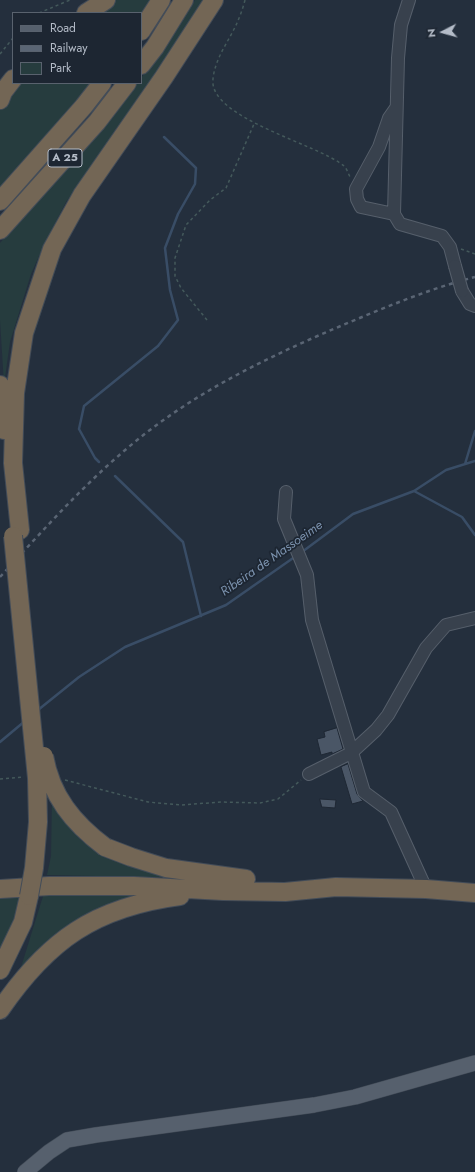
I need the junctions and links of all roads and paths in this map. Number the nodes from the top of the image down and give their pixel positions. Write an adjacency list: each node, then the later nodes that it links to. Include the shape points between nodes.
1 (70, 0): 8 (path)
2 (106, 0): 9 (highway)
3 (161, 0): 10 (highway)
4 (184, 0): 13 (highway, via 155,47)
5 (214, 0): 30 (highway, via 82,195 52,249 24,333 15,393 13,464)
6 (245, 0): 19 (path, via 219,57 213,79 214,90 219,99)
7 (409, 0): 18 (street, via 401,25)
8 (40, 12)
9 (88, 12)
10 (142, 29)
11 (12, 39): 12 (path)
12 (0, 54)
13 (142, 63)
14 (12, 81): 17 (highway)
15 (101, 84): 21 (highway, A 25)
16 (126, 84): 23 (highway, A 25, via 97,122)
17 (0, 100)
18 (397, 106): 20 (street, via 389,118 379,147); 22 (street)
19 (254, 123): 20 (path, via 328,156 345,168); 27 (path, via 226,188 210,200 186,225 175,258 174,276)
20 (356, 189): 22 (street, via 361,207)
21 (0, 201)
22 (394, 214): 24 (street, via 400,224 442,236)
23 (0, 230)
24 (450, 247): 25 (path); 26 (street, bridge, via 462,291 470,304)
25 (475, 254)
26 (475, 306)
27 (207, 320)
28 (0, 384): 30 (highway)
29 (286, 492): 32 (street, via 284,519 307,576 312,620)
30 (17, 533): 37 (highway, bridge, via 46,771 61,804 80,826 105,846 131,857 166,868); 44 (highway, bridge, via 38,822 34,868 23,922)
31 (475, 618): 32 (street, via 446,625 437,633 388,715)
32 (351, 753): 33 (street); 41 (street, via 364,792 391,812)
33 (309, 774): 36 (path, via 278,799 260,803 181,805 148,802)
34 (28, 777): 35 (path)
35 (0, 779)
36 (63, 780)
37 (246, 879): 38 (highway, via 50,878); 39 (highway, via 309,882)
38 (0, 882)
39 (336, 887): 41 (highway); 42 (highway, via 285,892)
40 (0, 889): 42 (highway, via 68,886 167,887)
41 (426, 889): 43 (highway)
42 (223, 891): 45 (highway, via 164,898 126,906 100,916 68,935 40,960 15,988)
43 (475, 893)
44 (0, 970)
45 (0, 1010)
46 (475, 1063): 47 (main road, via 355,1097 314,1105 67,1140)
47 (25, 1172)

